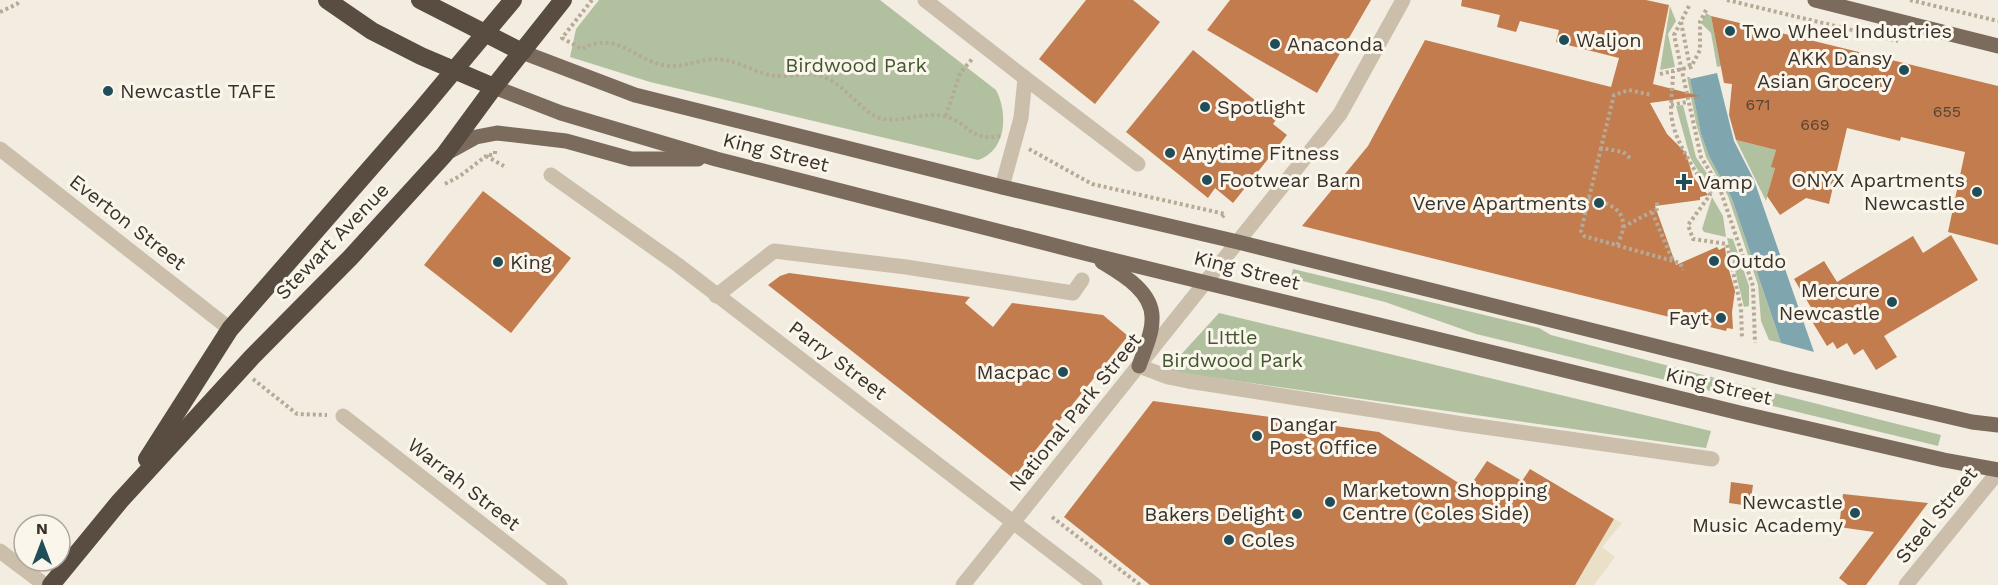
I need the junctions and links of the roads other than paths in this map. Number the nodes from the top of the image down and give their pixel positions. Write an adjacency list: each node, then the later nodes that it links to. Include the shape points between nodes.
1 (327, 0): 11 (highway, via 372,31)
2 (420, 0): 8 (highway)
3 (513, 0): 8 (highway, Stewart Avenue)
4 (564, 0): 10 (highway, Stewart Avenue)
5 (925, 0): 12 (street)
6 (1403, 0): 20 (street, National Park Street, via 1340,114)
7 (1815, 0): 9 (main road)
8 (486, 33): 10 (highway); 11 (highway, Stewart Avenue)
9 (1998, 46)
10 (522, 52): 13 (highway, Stewart Avenue); 19 (main road, King Street, via 635,94)
11 (452, 70): 13 (highway); 25 (highway, Stewart Avenue)
12 (1025, 78): 17 (street); 19 (street, via 1021,118)
13 (494, 87): 15 (highway, Stewart Avenue); 16 (main road, King Street, via 561,113)
14 (0, 149): 25 (street, Everton Street)
15 (444, 155): 16 (main road, via 476,137 497,133 566,141 631,159); 31 (highway, Stewart Avenue)
16 (716, 159): 21 (main road, King Street)
17 (1138, 164)
18 (551, 175): 24 (street, Parry Street)
19 (1002, 187): 20 (main road, King Street)
20 (1238, 242): 23 (street, National Park Street); 28 (main road, King Street, via 1783,378)
21 (1088, 254): 23 (main road, King Street); 26 (main road, via 1122,274 1152,308 1151,329)
22 (1082, 280): 24 (street, via 1073,293 774,250)
23 (1206, 281): 26 (street, National Park Street); 30 (main road, King Street, via 1522,361)
24 (716, 296): 32 (street, Parry Street)
25 (230, 329): 31 (highway, Stewart Avenue)
26 (1139, 366): 29 (street, via 1188,381); 32 (street, National Park Street)
27 (343, 416): 36 (street, Warrah Street)
28 (1998, 425)
29 (1712, 459)
30 (1998, 471): 39 (street, Steel Street)
31 (120, 501): 35 (highway, Stewart Avenue)
32 (1014, 522): 37 (street, National Park Street); 38 (street, Parry Street)
33 (0, 551): 34 (street)
34 (45, 585)
35 (51, 585)
36 (560, 585)
37 (963, 585)
38 (1095, 585)
39 (1906, 585)

